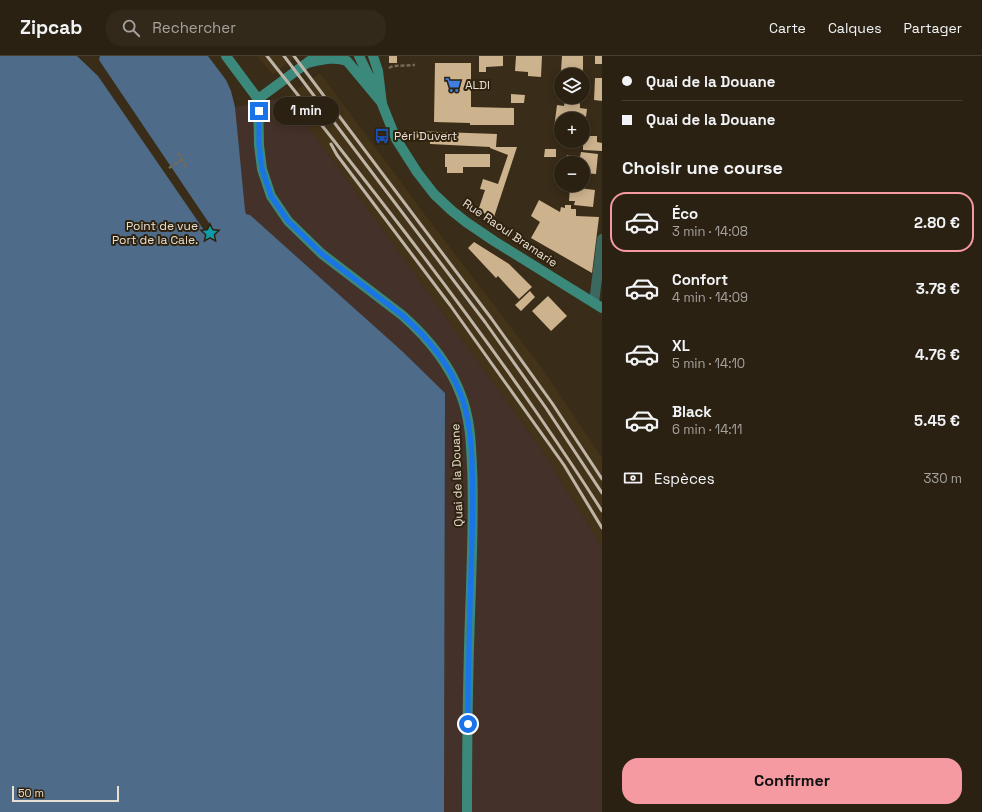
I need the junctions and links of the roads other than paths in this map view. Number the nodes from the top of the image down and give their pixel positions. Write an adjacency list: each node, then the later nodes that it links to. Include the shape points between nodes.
1 (226, 56): 6 (main road)
2 (316, 56): 5 (main road)
3 (359, 56): 7 (main road)
4 (373, 56): 7 (main road, Rue Raoul Bramarie)
5 (307, 63): 6 (main road); 7 (main road, via 333,58 347,61)
6 (258, 100): 10 (main road, Quai de la Douane, via 262,169 271,196 288,221 322,254 402,315 426,337 453,376 468,417 473,495)
7 (382, 104): 9 (main road, Rue Raoul Bramarie, via 396,139 408,159 434,194 451,210 494,241)
8 (602, 239): 9 (street)
9 (598, 305)
10 (467, 812)

